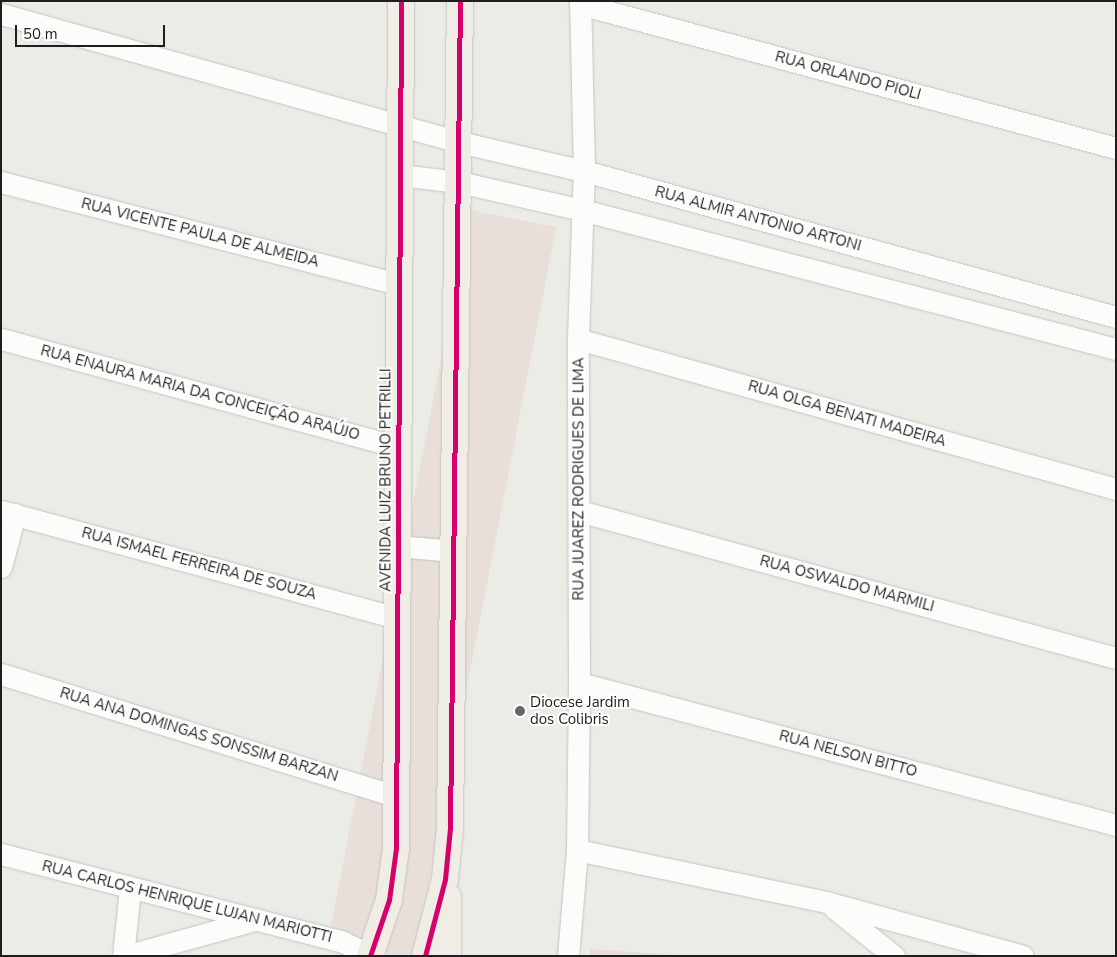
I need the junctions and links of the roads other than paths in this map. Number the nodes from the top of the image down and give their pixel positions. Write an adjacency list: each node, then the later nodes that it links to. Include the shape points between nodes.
1 (401, 1): 5 (main road, AVENIDA LUIZ BRUNO PETRILLI)
2 (460, 1): 6 (main road)
3 (580, 2): 7 (street, RUA ORLANDO PIOLI); 8 (street, RUA JUAREZ RODRIGUES DE LIMA)
4 (1, 14): 5 (street, RUA ALMIR ANTONIO ARTONI)
5 (400, 123): 6 (street, RUA ALMIR ANTONIO ARTONI); 9 (main road, AVENIDA LUIZ BRUNO PETRILLI)
6 (459, 142): 8 (street, RUA ALMIR ANTONIO ARTONI); 11 (main road)
7 (1116, 148)
8 (584, 171): 12 (street, RUA JUAREZ RODRIGUES DE LIMA); 14 (street, RUA ALMIR ANTONIO ARTONI)
9 (400, 175): 11 (street); 13 (main road, AVENIDA LUIZ BRUNO PETRILLI)
10 (1, 182): 13 (street, RUA VICENTE PAULA DE ALMEIDA)
11 (459, 182): 12 (street); 23 (main road)
12 (582, 210): 16 (street, RUA JUAREZ RODRIGUES DE LIMA); 17 (street)
13 (399, 284): 18 (main road, AVENIDA LUIZ BRUNO PETRILLI)
14 (1116, 317)
15 (1, 339): 18 (street, RUA ENAURA MARIA DA CONCEIÇÃO ARAÚJO)
16 (578, 339): 19 (street, RUA OLGA BENATI MADEIRA); 20 (street, RUA JUAREZ RODRIGUES DE LIMA)
17 (1116, 349)
18 (398, 447): 22 (main road, AVENIDA LUIZ BRUNO PETRILLI)
19 (1116, 489)
20 (579, 511): 26 (street, RUA OSWALDO MARMILI); 28 (street, RUA JUAREZ RODRIGUES DE LIMA)
21 (8, 512): 24 (street); 25 (street, RUA ISMAEL FERREIRA DE SOUZA)
22 (398, 546): 23 (street); 25 (main road, AVENIDA LUIZ BRUNO PETRILLI)
23 (453, 551): 33 (main road)
24 (1, 567)
25 (397, 618): 29 (main road, AVENIDA LUIZ BRUNO PETRILLI)
26 (1116, 658)
27 (1, 674): 29 (street, RUA ANA DOMINGAS SONSSIM BARZAN)
28 (579, 683): 30 (street, RUA NELSON BITTO); 31 (street, RUA JUAREZ RODRIGUES DE LIMA)
29 (396, 796): 38 (main road, AVENIDA LUIZ BRUNO PETRILLI, via 389,900)
30 (1116, 825)
31 (577, 850): 35 (street); 42 (street, RUA JUAREZ RODRIGUES DE LIMA)
32 (1, 854): 34 (street, RUA CARLOS HENRIQUE LUJAN MARIOTTI)
33 (445, 879): 40 (main road); 41 (main road, via 451,920)
34 (130, 888): 36 (street, RUA CARLOS HENRIQUE LUJAN MARIOTTI); 39 (street)
35 (826, 902): 37 (street); 43 (street)
36 (256, 920): 38 (street, RUA CARLOS HENRIQUE LUJAN MARIOTTI, via 343,942); 39 (street)
37 (1013, 954)
38 (370, 955)
39 (124, 956)
40 (425, 956)
41 (448, 956)
42 (568, 956)
43 (894, 956)

